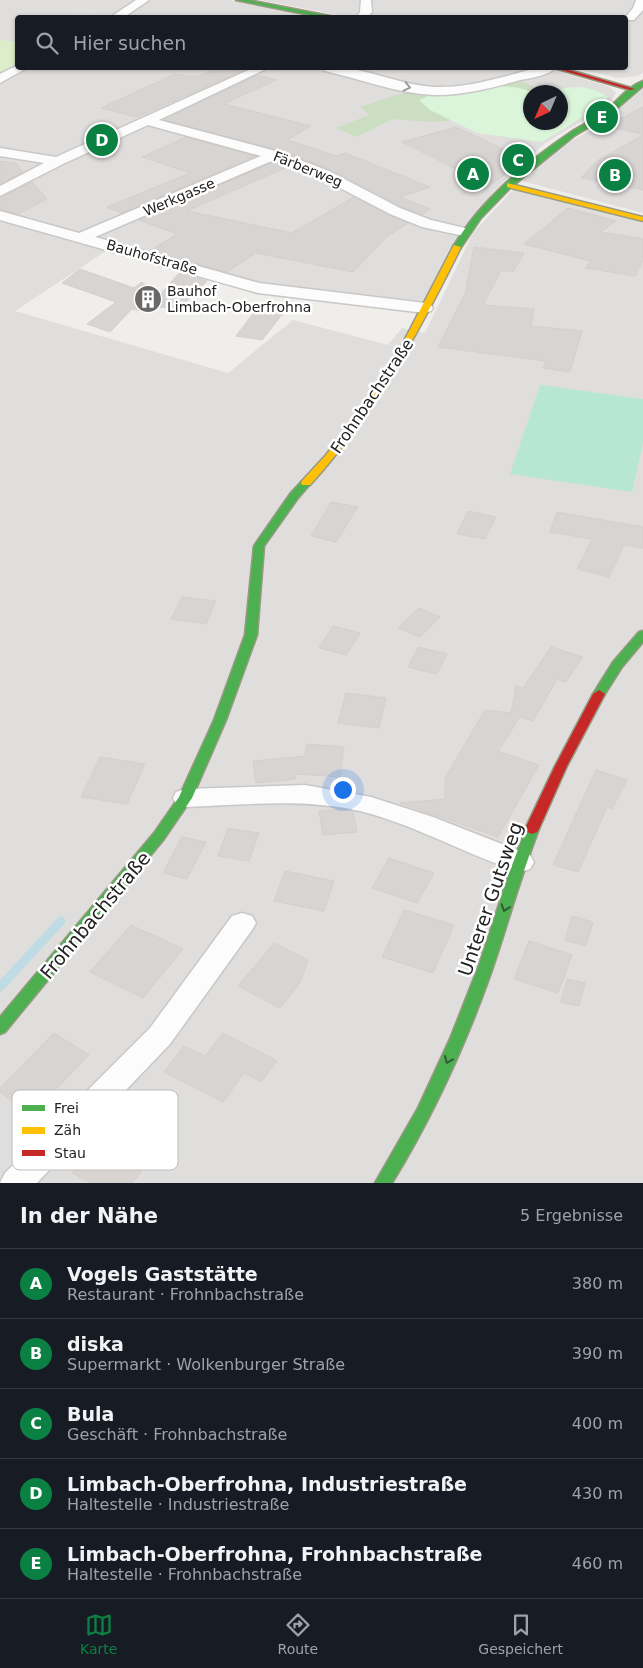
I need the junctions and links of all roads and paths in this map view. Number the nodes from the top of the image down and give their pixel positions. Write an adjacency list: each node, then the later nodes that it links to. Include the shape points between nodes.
1 (144, 0): 5 (street)
2 (239, 0): 6 (street)
3 (366, 0): 7 (street)
4 (641, 0): 8 (street)
5 (118, 15)
6 (321, 15)
7 (364, 15)
8 (630, 18)
9 (17, 70): 14 (street)
10 (258, 70): 17 (street)
11 (338, 70): 12 (street, one-way to 12, via 436,91 480,85)
12 (541, 70)
13 (564, 70): 16 (street)
14 (0, 79)
15 (643, 82): 16 (street, Frohnbachstraße)
16 (632, 89): 21 (street, Frohnbachstraße, via 611,110 573,134)
17 (146, 120): 19 (street, Färberweg); 20 (street)
18 (0, 152): 20 (street)
19 (274, 155): 25 (street, Färberweg, via 324,174 427,224); 26 (street, Werkgasse)
20 (58, 161): 22 (street)
21 (510, 185): 24 (street); 25 (street, Frohnbachstraße)
22 (0, 192)
23 (0, 215): 26 (street, Bauhofstraße)
24 (643, 219)
25 (464, 232): 27 (street, Frohnbachstraße)
26 (82, 237): 27 (street, Bauhofstraße, via 258,288)
27 (425, 308): 29 (street, Frohnbachstraße, via 412,337 378,393 332,457 294,496 259,546 251,635 220,720)
28 (643, 635): 30 (street, Unterer Gutsweg, via 626,650 575,739 540,811)
29 (185, 798): 30 (street, via 305,794 362,803 424,823); 32 (street, Frohnbachstraße, via 159,836)
30 (521, 862): 36 (street, Unterer Gutsweg, one-way to 36, via 478,988 444,1069 399,1160)
31 (242, 923): 33 (street, via 160,1036)
32 (0, 1028)
33 (107, 1090)
34 (29, 1170): 35 (street)
35 (16, 1183)
36 (383, 1183)

